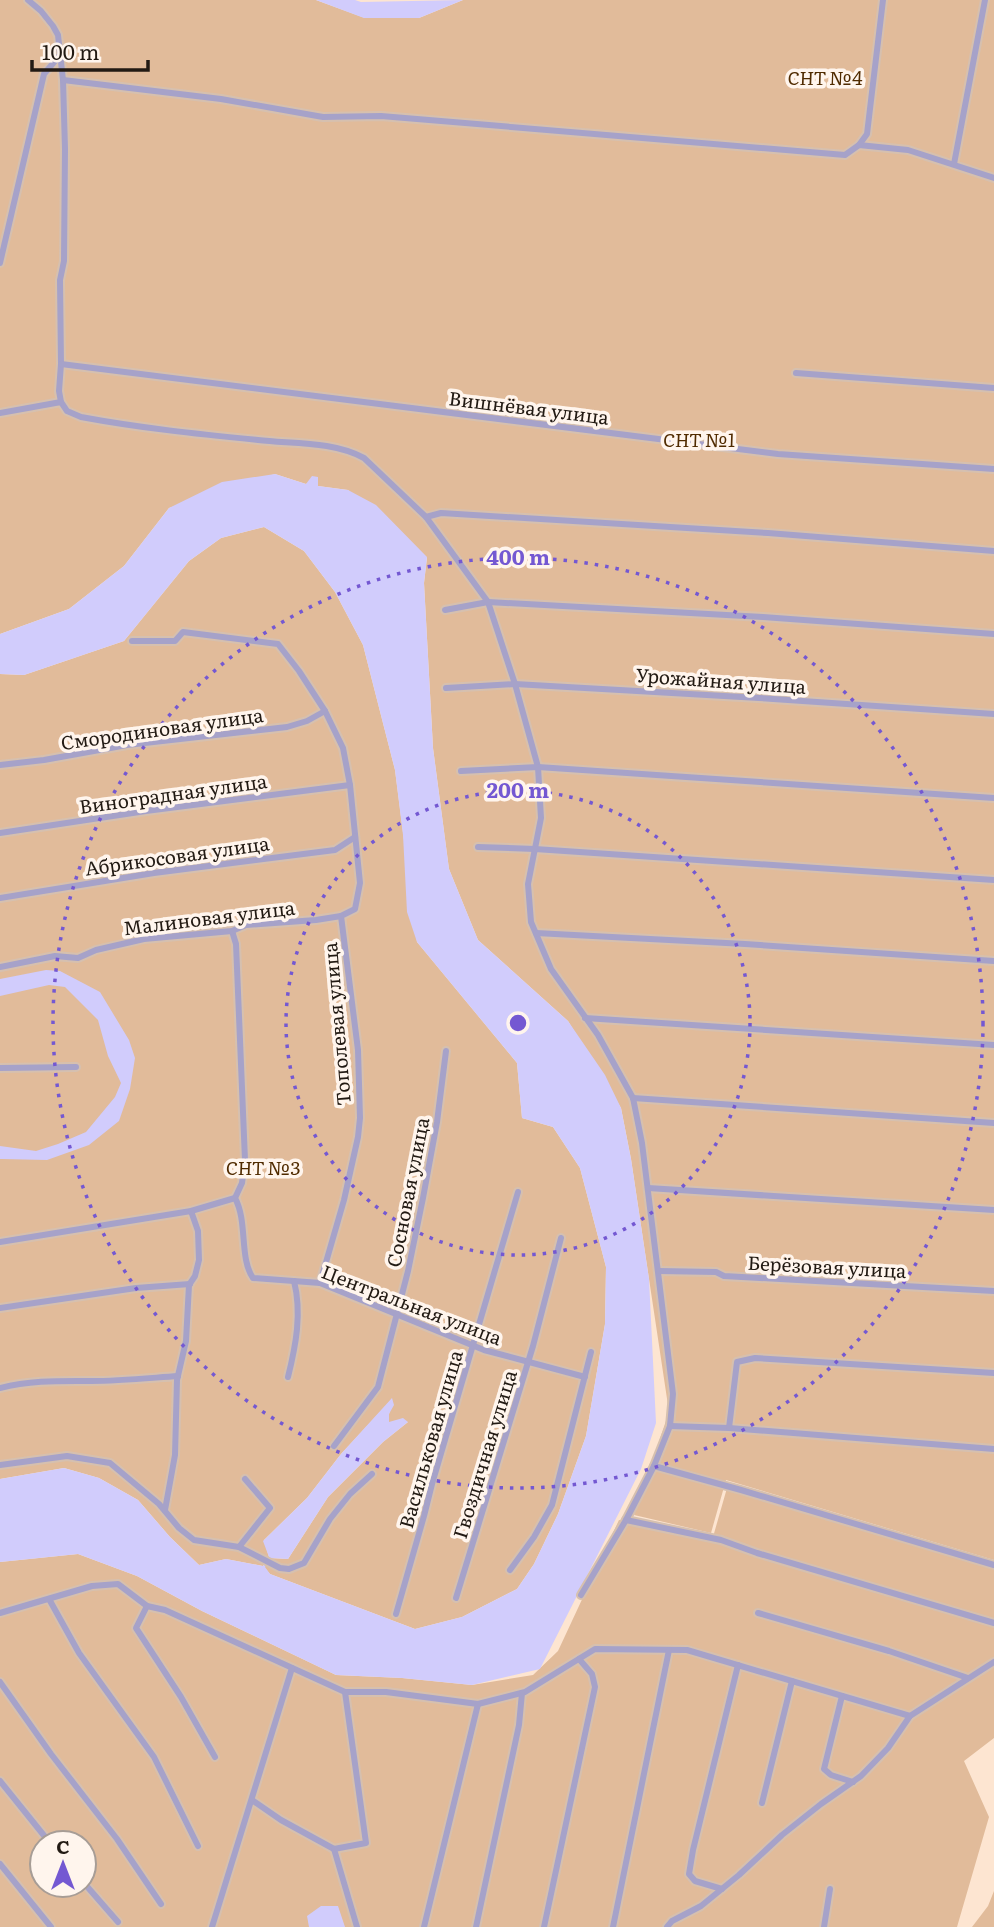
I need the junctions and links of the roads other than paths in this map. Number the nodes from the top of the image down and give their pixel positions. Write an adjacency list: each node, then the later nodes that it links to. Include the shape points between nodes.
1 (28, 0): 4 (street, via 53,26)
2 (883, 0): 6 (street, via 867,134)
3 (985, 0): 7 (street)
4 (60, 55): 5 (street); 9 (street, via 44,74)
5 (63, 79): 6 (street, via 323,117 381,116 845,155); 10 (street)
6 (859, 145): 7 (street, via 908,150)
7 (954, 164): 8 (street)
8 (994, 178)
9 (0, 263)
10 (61, 364): 13 (street); 15 (street, Вишнёвая улица, via 778,454)
11 (796, 373): 12 (street)
12 (994, 388)
13 (61, 402): 14 (street); 16 (street, via 67,411 81,417 116,424 351,451)
14 (0, 414)
15 (994, 469)
16 (426, 517): 17 (street, via 441,513); 18 (street)
17 (994, 551)
18 (488, 602): 19 (street); 20 (street); 22 (street)
19 (445, 610)
20 (994, 634)
21 (132, 641): 24 (street, Тополевая улица, via 175,641 183,632 278,644)
22 (515, 684): 23 (street, Урожайная улица); 25 (street, Урожайная улица); 27 (street)
23 (446, 688)
24 (325, 711): 26 (street, Смородиновая улица, via 287,727); 29 (street, Тополевая улица, via 343,748)
25 (994, 714)
26 (0, 765)
27 (538, 767): 28 (street); 30 (street); 34 (street, via 541,818)
28 (461, 771)
29 (351, 785): 31 (street, Виноградная улица); 32 (street, Тополевая улица)
30 (994, 798)
31 (0, 833)
32 (355, 836): 36 (street, Абрикосовая улица, via 335,850); 37 (street, Тополевая улица, via 360,883 355,909)
33 (478, 847): 34 (street)
34 (535, 849): 35 (street); 39 (street, via 528,884)
35 (994, 880)
36 (0, 898)
37 (341, 916): 38 (street, Малиновая улица, via 246,925); 58 (street, Тополевая улица, via 358,1050 360,1118 344,1200)
38 (232, 931): 41 (street, Малиновая улица, via 145,939 78,958 55,956); 51 (street, via 245,1160 242,1183)
39 (536, 933): 40 (street); 42 (street, via 551,969)
40 (994, 961)
41 (0, 967)
42 (585, 1018): 43 (street); 47 (street)
43 (994, 1045)
44 (446, 1051): 62 (street, Сосновая улица, via 438,1122)
45 (76, 1067): 46 (street)
46 (0, 1068)
47 (633, 1097): 48 (street); 49 (street)
48 (994, 1123)
49 (648, 1188): 52 (street); 56 (street)
50 (518, 1192): 63 (street, Васильковая улица)
51 (234, 1198): 53 (street); 57 (street, Центральная улица, via 243,1225 247,1270 253,1278)
52 (994, 1210)
53 (191, 1211): 55 (street); 59 (street, via 199,1243)
54 (561, 1238): 65 (street, Гвоздичная улица)
55 (0, 1242)
56 (659, 1271): 60 (street, Берёзовая улица); 71 (street, via 673,1394)
57 (294, 1281): 58 (street, Центральная улица); 68 (street, via 298,1322)
58 (320, 1283): 62 (street, Центральная улица)
59 (190, 1284): 61 (street); 67 (street)
60 (994, 1291)
61 (0, 1308)
62 (397, 1314): 63 (street, Центральная улица); 73 (street, Сосновая улица, via 378,1387)
63 (473, 1346): 65 (street, Центральная улица); 90 (street, Васильковая улица)
64 (591, 1352): 69 (street)
65 (529, 1362): 69 (street, Центральная улица); 85 (street, Гвоздичная улица)
66 (994, 1373): 72 (street, via 755,1358 737,1362)
67 (178, 1376): 70 (street, via 47,1381); 79 (street, via 175,1455)
68 (288, 1377)
69 (585, 1377): 83 (street, via 552,1506)
70 (0, 1388)
71 (670, 1426): 72 (street); 76 (street)
72 (729, 1428): 74 (street)
73 (334, 1447)
74 (994, 1449)
75 (0, 1465): 79 (street, via 66,1456 110,1463)
76 (654, 1466): 80 (street); 82 (street)
77 (372, 1474): 81 (street, via 330,1518 304,1563 280,1568)
78 (244, 1479): 81 (street, via 270,1508)
79 (165, 1510): 81 (street, via 194,1540)
80 (625, 1520): 84 (street); 91 (street, via 721,1540)
81 (239, 1547)
82 (994, 1565)
83 (510, 1570)
84 (581, 1595)
85 (456, 1598)
86 (49, 1599): 87 (street, via 92,1586 118,1584); 89 (street); 111 (street, via 79,1653 153,1757)
87 (147, 1606): 96 (street); 105 (street, via 136,1628)
88 (758, 1612): 97 (street)
89 (0, 1613)
90 (396, 1614)
91 (994, 1623)
92 (669, 1650): 93 (street, via 595,1649); 95 (street, via 687,1650); 125 (street)
93 (579, 1660): 101 (street); 124 (street, via 592,1674 596,1687)
94 (994, 1662): 97 (street)
95 (738, 1665): 98 (street); 114 (street, via 689,1874 695,1881)
96 (292, 1668): 100 (street); 108 (street)
97 (968, 1678): 104 (street)
98 (792, 1681): 102 (street); 109 (street)
99 (0, 1682): 117 (street)
100 (345, 1692): 103 (street, via 386,1692); 112 (street, via 366,1843)
101 (522, 1693): 103 (street); 123 (street)
102 (842, 1696): 104 (street); 107 (street, via 824,1769)
103 (478, 1704): 122 (street)
104 (909, 1716): 107 (street, via 888,1748)
105 (215, 1757)
106 (0, 1781): 110 (street)
107 (853, 1782): 114 (street, via 782,1835)
108 (252, 1800): 112 (street); 120 (street)
109 (762, 1803)
110 (39, 1829)
111 (198, 1846)
112 (334, 1849): 121 (street)
113 (0, 1864): 119 (street)
114 (722, 1889): 126 (street)
115 (830, 1889): 127 (street)
116 (98, 1899): 118 (street)
117 (161, 1904)
118 (118, 1922)
119 (51, 1927)
120 (212, 1927)
121 (357, 1927)
122 (424, 1927)
123 (476, 1927)
124 (544, 1927)
125 (613, 1927)
126 (667, 1927)
127 (824, 1927)

